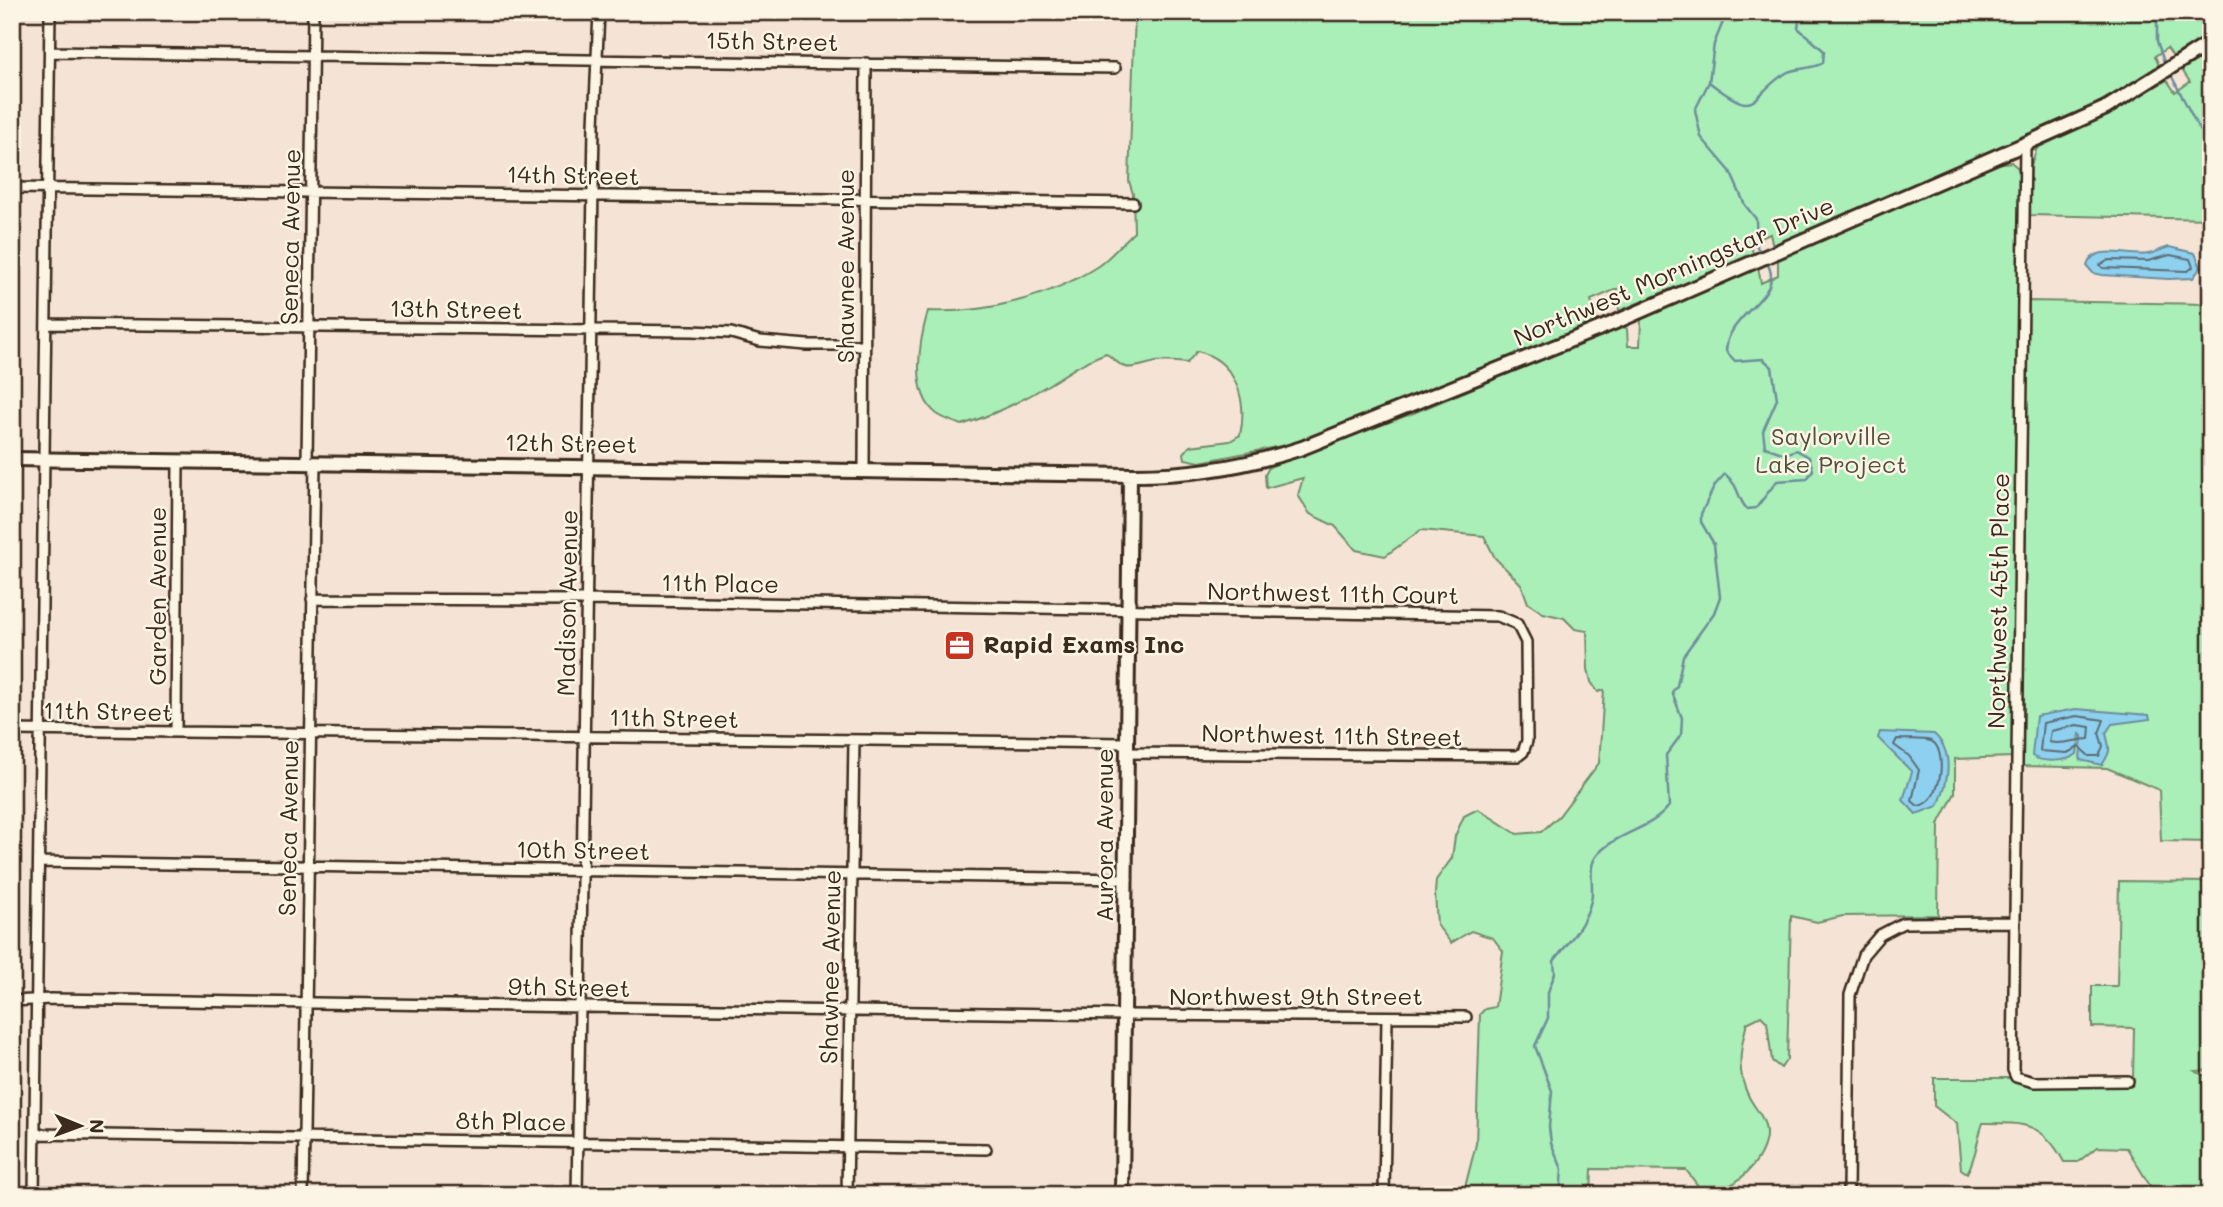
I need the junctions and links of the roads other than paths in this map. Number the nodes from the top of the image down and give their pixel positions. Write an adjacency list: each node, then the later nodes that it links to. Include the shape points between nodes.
1 (50, 12): 5 (street)
2 (313, 12): 6 (street, Seneca Avenue)
3 (599, 12): 7 (street, Madison Avenue)
4 (2211, 43): 10 (main road, Northwest Morningstar Drive, via 2106,108)
5 (50, 52): 6 (street, 15th Street); 12 (street)
6 (312, 55): 7 (street, 15th Street); 13 (street, Seneca Avenue)
7 (596, 59): 8 (street, 15th Street); 14 (street, Madison Avenue)
8 (866, 63): 9 (street, 15th Street); 15 (street, Shawnee Avenue)
9 (1115, 68)
10 (2025, 144): 27 (main road, Northwest Morningstar Drive, via 1608,325 1302,448 1223,468); 44 (street, Northwest 45th Place)
11 (12, 188): 12 (street, 14th Street)
12 (48, 189): 13 (street, 14th Street); 17 (street)
13 (311, 192): 14 (street, 14th Street); 18 (street, Seneca Avenue)
14 (593, 195): 15 (street, 14th Street); 19 (street, Madison Avenue)
15 (866, 200): 16 (street, 14th Street); 20 (street, Shawnee Avenue)
16 (1133, 203)
17 (46, 324): 18 (street, 13th Street); 22 (street)
18 (309, 328): 19 (street, 13th Street); 24 (street, Seneca Avenue)
19 (591, 331): 20 (street, 13th Street, via 731,333 760,341); 25 (street, Madison Avenue)
20 (865, 345): 26 (street, Shawnee Avenue)
21 (12, 458): 22 (main road, 12th Street)
22 (44, 459): 23 (main road, 12th Street); 32 (street)
23 (178, 461): 24 (main road, 12th Street); 33 (street, Garden Avenue)
24 (311, 463): 25 (main road, 12th Street); 28 (street, Seneca Avenue)
25 (589, 465): 26 (main road, 12th Street); 29 (street, Madison Avenue)
26 (864, 470): 27 (main road, 12th Street)
27 (1130, 475): 30 (main road, Aurora Avenue)
28 (312, 599): 29 (street, 11th Place); 34 (street, Seneca Avenue)
29 (587, 600): 30 (street, 11th Place); 35 (street, Madison Avenue)
30 (1127, 610): 37 (street, Northwest 11th Court, via 1498,616 1517,624 1526,642); 38 (main road, Aurora Avenue)
31 (12, 730): 32 (street, 11th Street)
32 (41, 731): 33 (street, 11th Street); 39 (street)
33 (176, 732): 34 (street, 11th Street)
34 (309, 734): 35 (street, 11th Street); 40 (street, Seneca Avenue)
35 (586, 737): 36 (street, 11th Street); 41 (street, Madison Avenue)
36 (854, 740): 38 (street, 11th Street); 42 (street, Shawnee Avenue)
37 (1527, 741): 38 (street, Northwest 11th Street, via 1523,752 1511,757)
38 (1126, 748): 43 (main road, Aurora Avenue)
39 (39, 862): 40 (street, 10th Street); 46 (street)
40 (307, 866): 41 (street, 10th Street); 47 (street, Seneca Avenue)
41 (583, 870): 42 (street, 10th Street); 48 (street, Madison Avenue)
42 (852, 876): 43 (street, 10th Street); 49 (street, Shawnee Avenue)
43 (1127, 879): 50 (main road, Aurora Avenue)
44 (2014, 922): 53 (street, Northwest 45th Place, via 2012,1058 2016,1077 2027,1081); 65 (street, via 1903,923 1870,944 1854,974 1850,995)
45 (12, 1001): 46 (street, 9th Street)
46 (37, 1001): 47 (street, 9th Street); 54 (street)
47 (306, 1003): 48 (street, 9th Street); 55 (street, Seneca Avenue)
48 (580, 1007): 49 (street, 9th Street); 56 (street, Madison Avenue)
49 (850, 1011): 50 (street, 9th Street); 57 (street, Shawnee Avenue)
50 (1125, 1015): 52 (street, Northwest 9th Street); 63 (main road, Aurora Avenue)
51 (1466, 1017): 52 (street, Northwest 9th Street)
52 (1387, 1018): 64 (street)
53 (2127, 1081)
54 (35, 1134): 55 (street, 8th Place); 59 (street)
55 (304, 1138): 56 (street, 8th Place); 60 (street, Seneca Avenue)
56 (578, 1143): 57 (street, 8th Place); 61 (street, Madison Avenue)
57 (847, 1146): 58 (street, 8th Place); 62 (street, Shawnee Avenue)
58 (986, 1149)
59 (34, 1195)
60 (303, 1195)
61 (577, 1195)
62 (847, 1195)
63 (1122, 1195)
64 (1384, 1195)
65 (1848, 1195)

